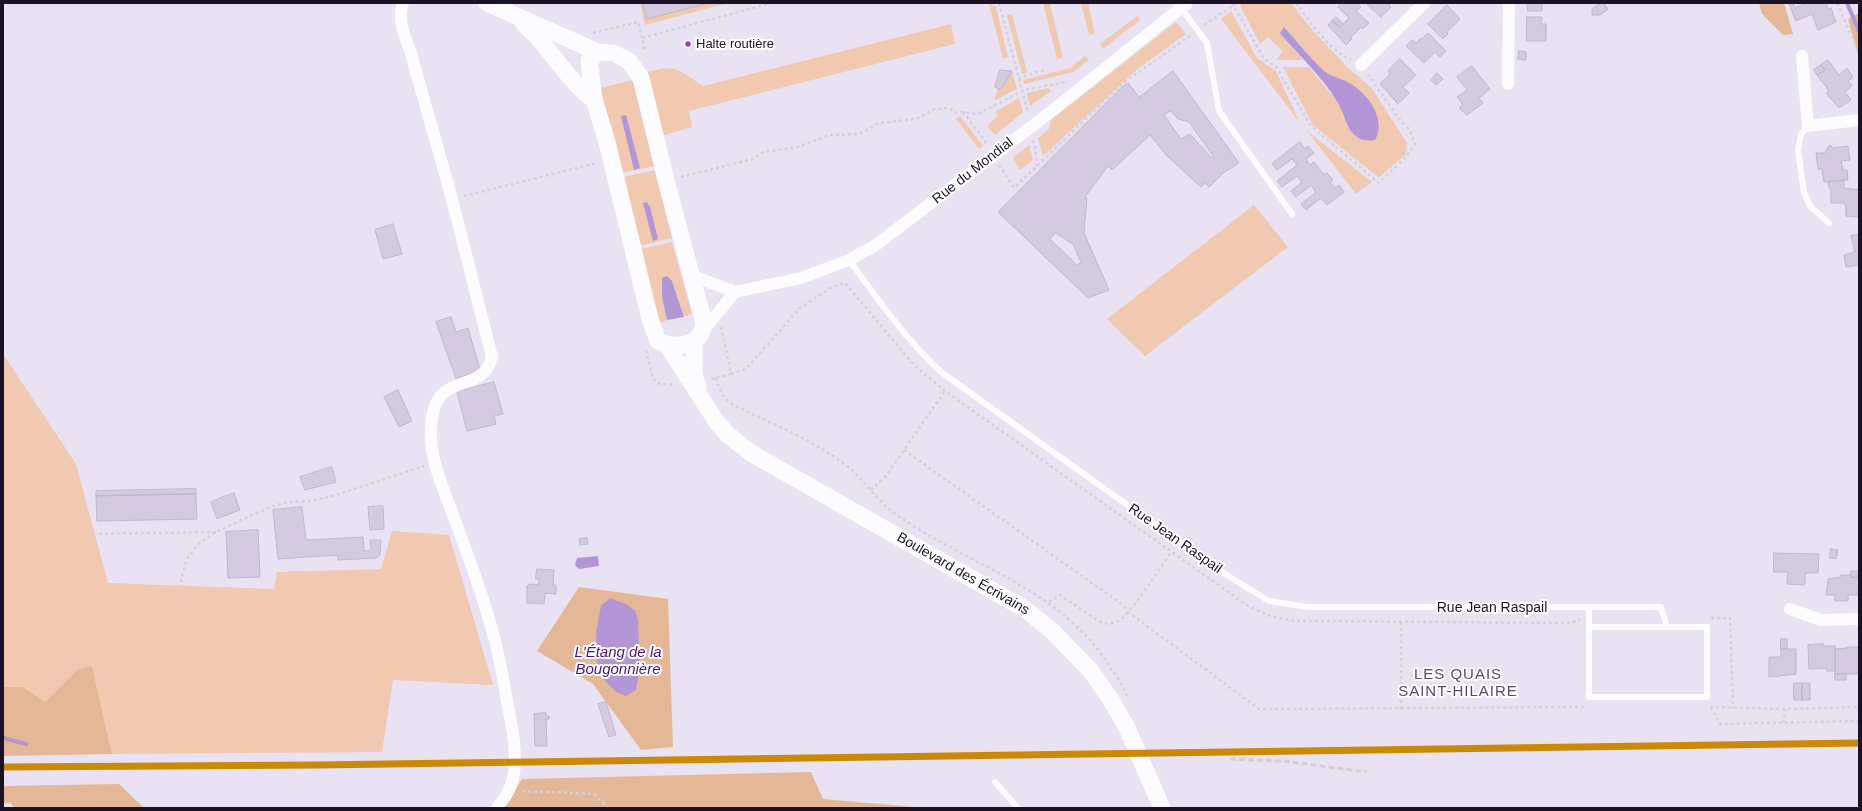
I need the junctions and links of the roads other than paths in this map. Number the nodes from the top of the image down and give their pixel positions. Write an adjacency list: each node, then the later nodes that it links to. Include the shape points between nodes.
1 (403, 3): 28 (street, via 400,15 403,32 452,199 492,357 485,373 444,390 438,397 431,416 430,432 434,464 476,577 492,630 514,729 514,769 509,790)
2 (487, 3): 6 (main road)
3 (1424, 3): 9 (street)
4 (1509, 3): 10 (street)
5 (1184, 5): 14 (lane, via 1207,43 1219,111); 16 (street, Rue du Mondial, via 979,168 876,245)
6 (514, 14): 7 (main road); 11 (main road, via 581,89)
7 (598, 52): 11 (main road, Boulevard des Écrivains, via 589,61); 17 (main road, via 613,53 629,61 641,78)
8 (1802, 56): 13 (street)
9 (1361, 65)
10 (1508, 84)
11 (594, 99): 20 (main road, Boulevard des Écrivains, via 607,142 650,320 658,341)
12 (1859, 120): 13 (street)
13 (1808, 126): 15 (lane, via 1800,134 1798,150 1804,193 1811,207)
14 (1292, 214)
15 (1829, 223)
16 (849, 260): 18 (street, Rue du Mondial, via 801,278); 22 (lane, Rue Jean Raspail, via 903,332 941,372 1217,568 1269,601 1308,607)
17 (691, 275): 18 (street); 19 (main road, via 704,323)
18 (735, 292): 19 (street)
19 (698, 336): 20 (main road, via 682,346); 21 (main road, via 694,374)
20 (667, 345): 21 (main road, Boulevard des Écrivains)
21 (702, 400): 30 (main road, Boulevard des Écrivains, via 728,435 751,453 1025,609 1052,631 1091,671 1111,700)
22 (1589, 608): 25 (lane); 26 (lane, Rue Jean Raspail, via 1661,607)
23 (1790, 609): 24 (street, via 1822,620)
24 (1859, 619)
25 (1589, 627): 26 (lane); 26 (lane, via 1589,697 1707,697 1707,627)
26 (1667, 627)
27 (995, 782): 29 (lane)
28 (497, 808)
29 (1018, 808)
30 (1162, 808)

